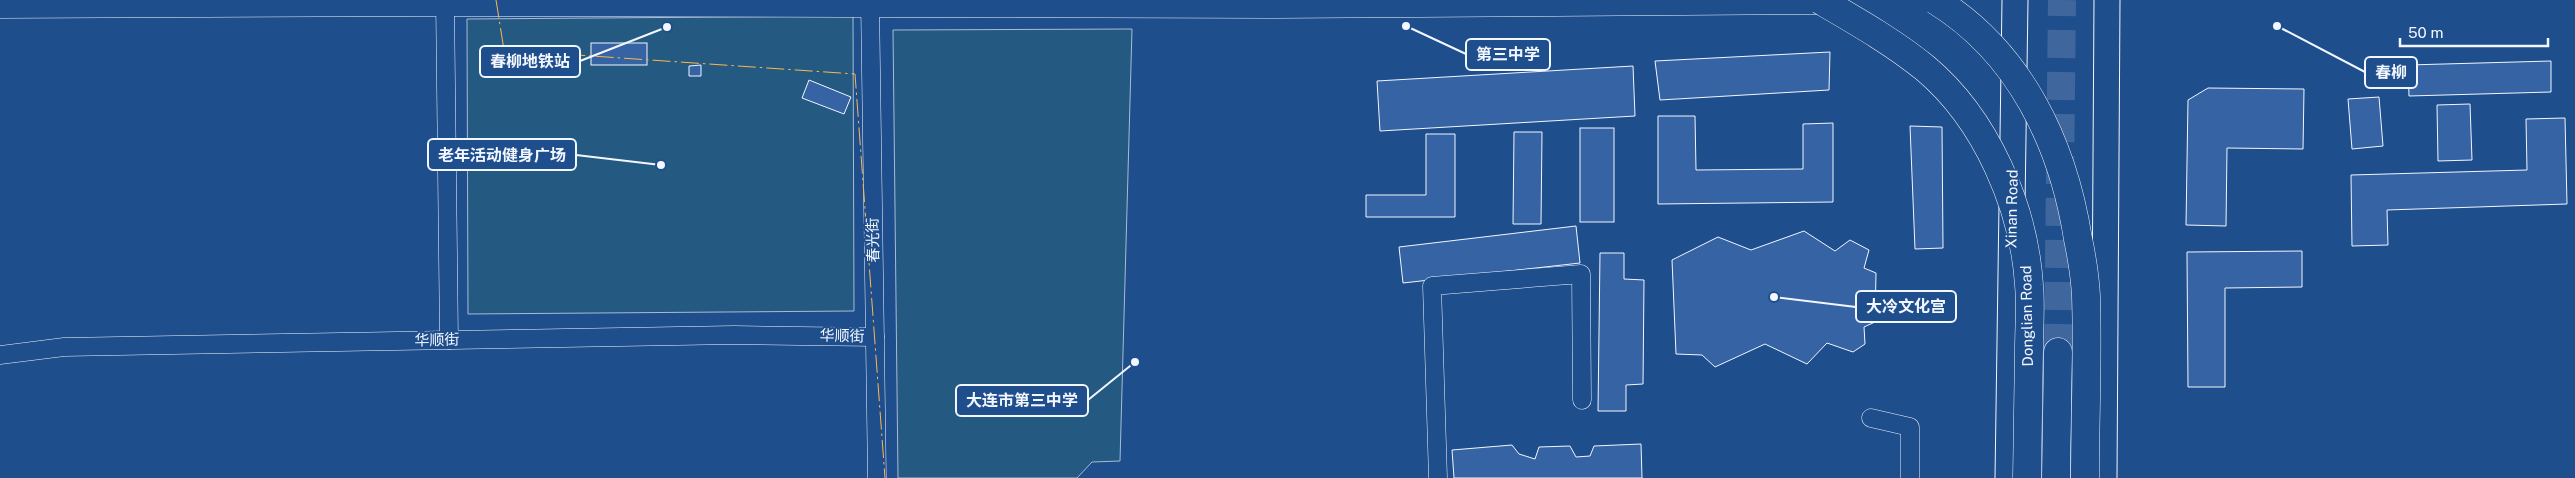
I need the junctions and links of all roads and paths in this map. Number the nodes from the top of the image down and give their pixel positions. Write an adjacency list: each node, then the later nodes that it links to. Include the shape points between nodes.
1 (1820, 0): 7 (main road); 19 (main road, Donglian Road, bridge, via 1897,47 1926,69 1970,120 2003,179 2024,247 2029,286)
2 (1934, 0): 21 (main road, bridge, via 1980,35 2010,68 2052,138 2065,176 2086,294)
3 (2015, 0): 18 (main road, Xinan Road)
4 (2107, 0): 22 (main road)
5 (445, 1): 6 (main road); 8 (main road); 10 (street)
6 (870, 2): 7 (main road); 9 (street, 春光街)
7 (1162, 2)
8 (0, 4)
9 (874, 337): 10 (street, 华顺街, via 734,335); 15 (street, 春光街)
10 (449, 340): 12 (street, 华顺街, via 64,347)
11 (2058, 352): 20 (main road)
12 (0, 355)
13 (1582, 400): 16 (street, via 1581,274 1432,286)
14 (1871, 418): 17 (street, via 1910,426)
15 (877, 478)
16 (1438, 478)
17 (1910, 478)
18 (2008, 478)
19 (2027, 478)
20 (2056, 478)
21 (2085, 478)
22 (2104, 478)

